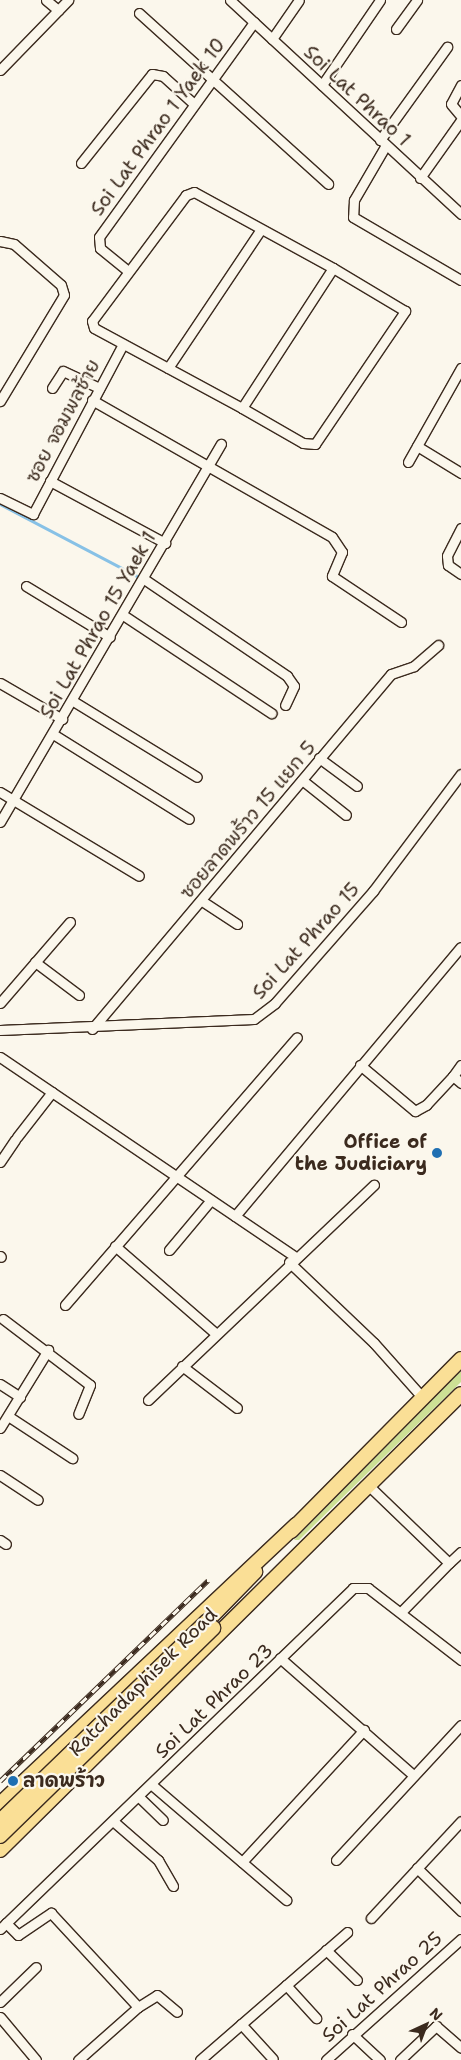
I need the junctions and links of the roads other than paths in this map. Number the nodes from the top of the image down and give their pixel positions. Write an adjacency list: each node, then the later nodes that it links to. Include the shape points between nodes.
1 (46, 0): 7 (street)
2 (68, 0): 7 (street)
3 (230, 0): 9 (street, Soi Lat Phrao 1)
4 (299, 0): 11 (street)
5 (380, 0): 15 (street)
6 (418, 0): 10 (street)
7 (58, 10): 13 (street)
8 (139, 13): 14 (street)
9 (254, 22): 11 (street, Soi Lat Phrao 1); 14 (street, Soi Lat Phrao 1 Yaek 10)
10 (396, 29)
11 (272, 39): 15 (street, Soi Lat Phrao 1)
12 (447, 47): 19 (street)
13 (0, 70)
14 (212, 80): 17 (street, Soi Lat Phrao 1 Yaek 10); 22 (street)
15 (322, 85): 19 (street, Soi Lat Phrao 1)
16 (461, 85): 18 (street, via 451,104)
17 (194, 104): 20 (street, via 163,76 152,74); 27 (street, Soi Lat Phrao 1 Yaek 10, via 99,237 100,248)
18 (461, 118): 21 (street)
19 (383, 143): 21 (street, Soi Lat Phrao 1); 28 (street, via 354,200 353,217)
20 (81, 163)
21 (420, 178): 23 (street, Soi Lat Phrao 1)
22 (328, 184)
23 (461, 214)
24 (261, 229): 26 (street); 27 (street, via 190,193); 30 (street)
25 (0, 241): 36 (street, via 14,244 61,284 64,295)
26 (333, 268): 37 (street); 37 (street, via 405,311 315,444 303,443)
27 (128, 271): 29 (street, via 92,324)
28 (461, 280)
29 (123, 344): 30 (street); 34 (street, ซอย จอมพลซ้าย)
30 (168, 368): 37 (street)
31 (461, 368): 32 (street)
32 (457, 382): 39 (street)
33 (52, 388): 34 (street, via 63,371)
34 (99, 388): 35 (street, ซอย จอมพลซ้าย)
35 (92, 400): 41 (street); 43 (street, ซอย จอมพลซ้าย)
36 (0, 401)
37 (242, 408)
38 (221, 444): 41 (street, Soi Lat Phrao 15 Yaek 1)
39 (417, 446): 40 (street); 42 (street)
40 (408, 462)
41 (209, 465): 46 (street, Soi Lat Phrao 15 Yaek 1); 51 (street, via 332,537 342,552 332,576)
42 (461, 473)
43 (50, 481): 44 (street, ซอย จอมพลซ้าย, via 33,514); 46 (street)
44 (0, 498)
45 (461, 528): 47 (street, via 447,556 448,565)
46 (165, 543): 48 (street, Soi Lat Phrao 15 Yaek 1)
47 (461, 574)
48 (144, 579): 50 (street, Soi Lat Phrao 15 Yaek 1); 56 (street, via 287,676 294,686)
49 (26, 586): 52 (street)
50 (124, 615): 52 (street, Soi Lat Phrao 15 Yaek 1); 57 (street)
51 (401, 622)
52 (110, 637): 55 (street, Soi Lat Phrao 15 Yaek 1)
53 (438, 645): 60 (street, ซอยลาดพร้าว 15 แยก 5, via 414,666 391,674)
54 (0, 683): 58 (street)
55 (73, 701): 58 (street, Soi Lat Phrao 15 Yaek 1); 62 (street)
56 (285, 704)
57 (271, 713)
58 (62, 720): 59 (street, Soi Lat Phrao 15 Yaek 1)
59 (53, 734): 66 (street, Soi Lat Phrao 15 Yaek 1); 68 (street)
60 (319, 758): 63 (street, ซอยลาดพร้าว 15 แยก 5); 64 (street)
61 (461, 774): 78 (street, Soi Lat Phrao 15, via 373,891 263,1013 244,1021)
62 (197, 777)
63 (302, 780): 67 (street); 71 (street, ซอยลาดพร้าว 15 แยก 5)
64 (357, 786)
65 (0, 792): 66 (street)
66 (14, 800): 69 (street, Soi Lat Phrao 15 Yaek 1); 70 (street)
67 (346, 815)
68 (189, 819)
69 (0, 822)
70 (139, 876)
71 (202, 901): 73 (street); 78 (street, ซอยลาดพร้าว 15 แยก 5)
72 (70, 922): 75 (street)
73 (237, 924)
74 (461, 947): 82 (street)
75 (35, 962): 76 (street); 77 (street)
76 (79, 995)
77 (0, 1003)
78 (92, 1029): 79 (street, Soi Lat Phrao 15)
79 (0, 1030)
80 (297, 1036): 88 (street)
81 (0, 1057): 86 (street)
82 (360, 1065): 84 (street, via 415,1111 426,1105); 91 (street)
83 (461, 1065): 84 (street)
84 (452, 1076): 85 (street)
85 (461, 1083)
86 (52, 1092): 87 (street); 88 (street)
87 (0, 1162)
88 (176, 1176): 90 (street); 92 (street)
89 (374, 1185): 94 (street)
90 (211, 1200): 91 (street); 93 (street)
91 (235, 1216): 94 (street)
92 (115, 1246): 95 (street); 97 (street)
93 (169, 1250)
94 (292, 1260): 97 (street); 104 (street)
95 (65, 1305)
96 (3, 1319): 98 (street)
97 (215, 1333): 100 (street)
98 (48, 1350): 103 (street); 107 (street, via 91,1387)
99 (461, 1359): 104 (main road, Ratchadaphisek Road)
100 (182, 1366): 105 (street); 106 (street)
101 (0, 1384): 103 (street)
102 (461, 1394): 112 (main road, Ratchadaphisek Road)
103 (20, 1397): 108 (street)
104 (422, 1397): 114 (main road, Ratchadaphisek Road)
105 (148, 1400)
106 (237, 1408)
107 (78, 1414)
108 (8, 1416): 109 (street); 110 (street)
109 (0, 1428)
110 (72, 1458)
111 (0, 1475): 113 (street)
112 (368, 1485): 115 (main road, Ratchadaphisek Road); 117 (street)
113 (38, 1500)
114 (296, 1525): 119 (main road, Ratchadaphisek Road); 124 (main road, Ratchadaphisek Road)
115 (311, 1541): 119 (main road, Ratchadaphisek Road); 126 (main road, Ratchadaphisek Road)
116 (461, 1552): 117 (street)
117 (449, 1563): 118 (street)
118 (401, 1612): 120 (street, Soi Lat Phrao 23, via 360,1586); 121 (street, Soi Lat Phrao 23)
119 (210, 1625): 130 (main road, Ratchadaphisek Road, bridge); 134 (main road, Ratchadaphisek Road, bridge)
120 (280, 1658): 123 (street); 127 (street, Soi Lat Phrao 23)
121 (461, 1660)
122 (461, 1724): 125 (street)
123 (364, 1730): 125 (street); 137 (street)
124 (44, 1762): 126 (main road, via 40,1773 50,1783); 129 (main road, Ratchadaphisek Road)
125 (414, 1774): 136 (street)
126 (69, 1782): 134 (main road, Ratchadaphisek Road)
127 (152, 1785): 128 (street, Soi Lat Phrao 23); 137 (street)
128 (139, 1797): 131 (street); 132 (street, Soi Lat Phrao 23)
129 (0, 1804)
130 (0, 1820)
131 (164, 1820)
132 (113, 1821): 139 (street, via 158,1860); 143 (street, Soi Lat Phrao 23)
133 (461, 1821): 138 (street)
134 (4, 1838): 135 (main road, Ratchadaphisek Road)
135 (0, 1850)
136 (336, 1860)
137 (242, 1862): 140 (street)
138 (417, 1868): 141 (street); 142 (street)
139 (172, 1886)
140 (286, 1900)
141 (461, 1911)
142 (371, 1918)
143 (3, 1926): 151 (street, via 18,1935 51,1913)
144 (347, 1932): 146 (street)
145 (461, 1939): 156 (street, Soi Lat Phrao 25)
146 (326, 1950): 148 (street); 149 (street)
147 (36, 1968): 150 (street)
148 (357, 1980)
149 (286, 1985): 154 (street); 155 (street)
150 (0, 2002)
151 (138, 2007): 152 (street, via 157,1995); 160 (street)
152 (177, 2012)
153 (0, 2017): 159 (street)
154 (316, 2018)
155 (241, 2024): 158 (street); 161 (street)
156 (352, 2034): 162 (street, Soi Lat Phrao 25); 163 (street)
157 (461, 2048): 164 (street, via 436,2026)
158 (273, 2059)
159 (36, 2060)
160 (78, 2060)
161 (200, 2060)
162 (326, 2060)
163 (380, 2060)
164 (400, 2060)

